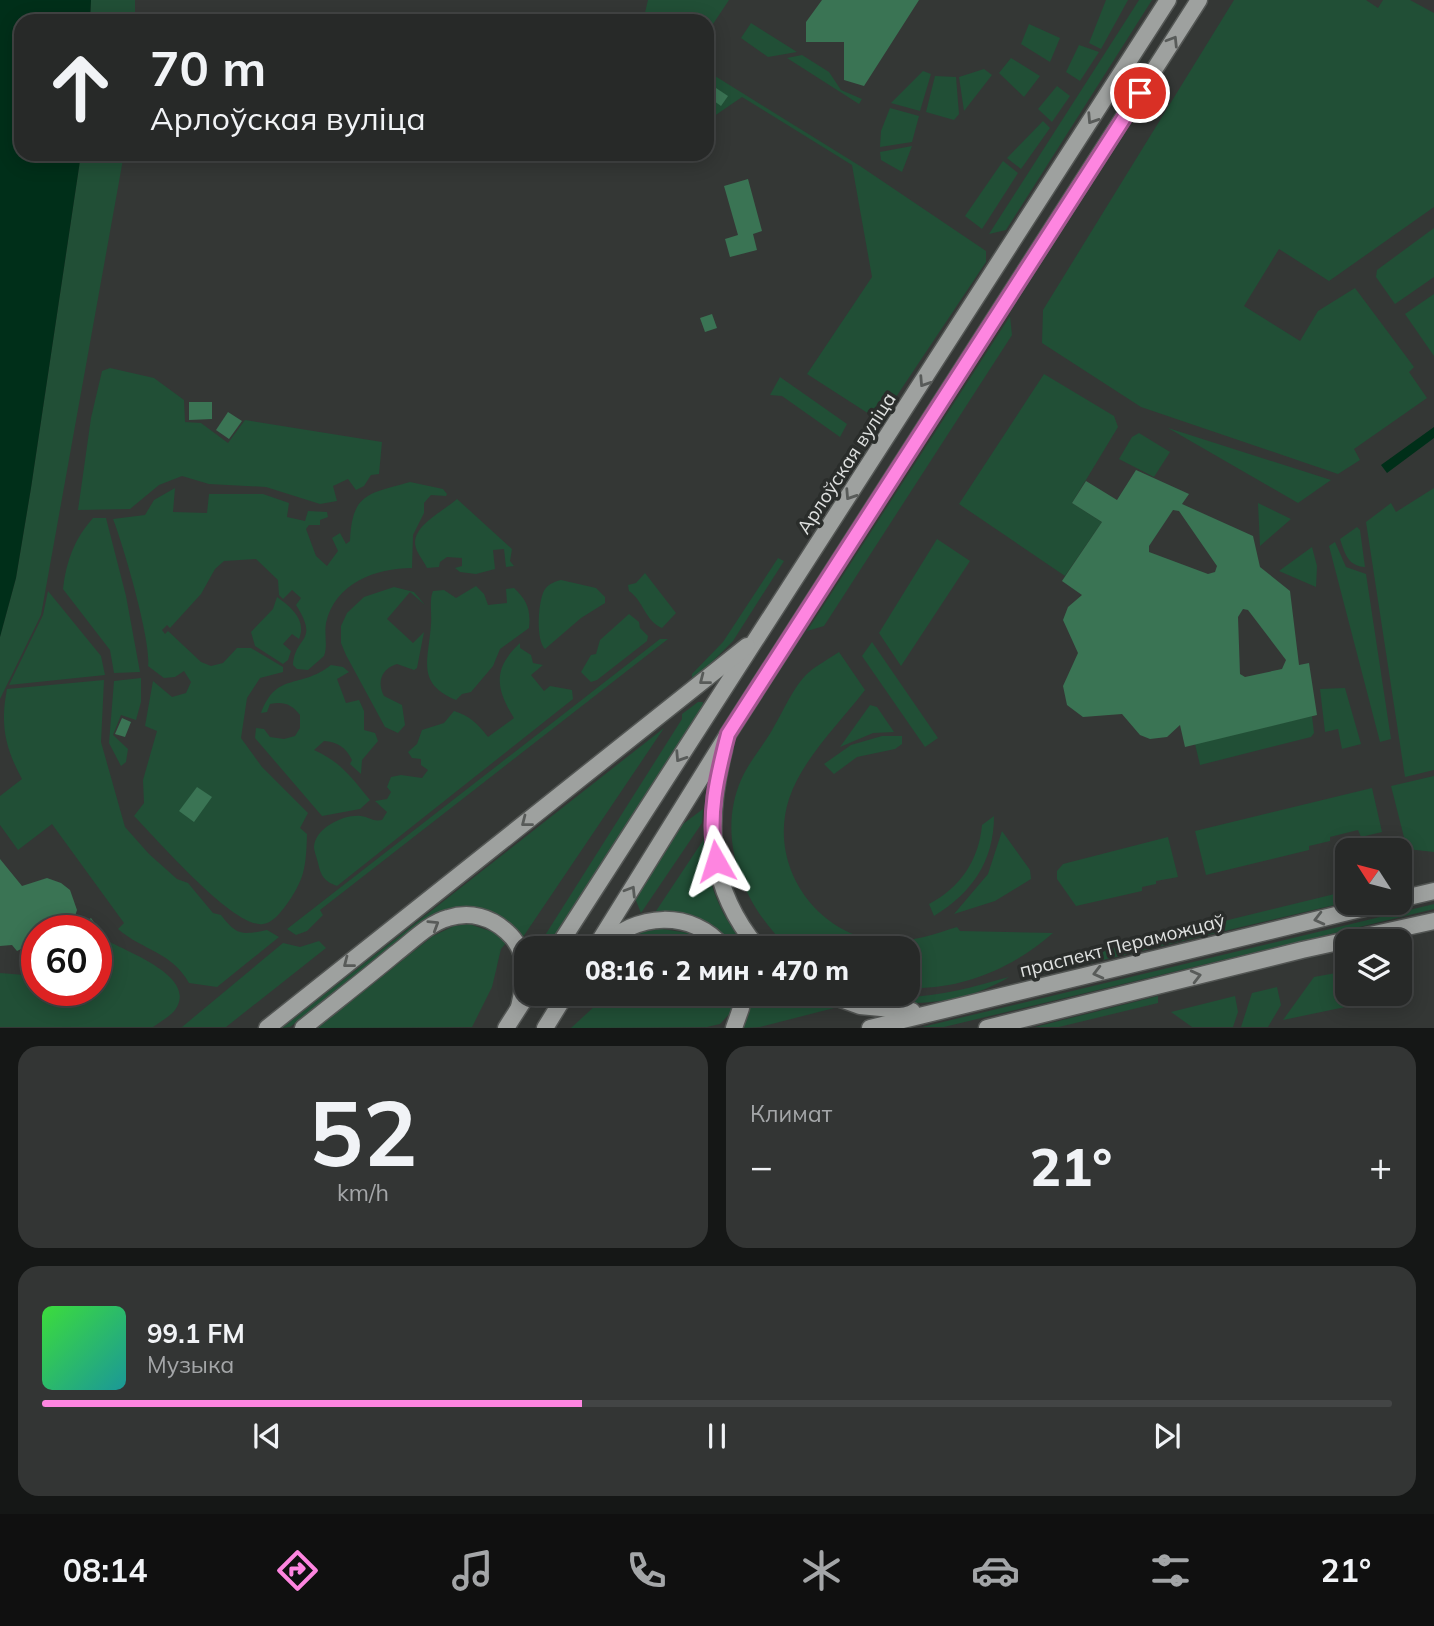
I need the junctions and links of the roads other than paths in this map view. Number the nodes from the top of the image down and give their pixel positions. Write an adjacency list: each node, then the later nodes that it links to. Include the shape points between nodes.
1 (1168, 0): 3 (main road, Арлоўская вуліца, one-way to 3)
2 (1199, 0): 4 (main road, one-way to 2)
3 (887, 438): 4 (main road); 5 (main road, Арлоўская вуліца, one-way to 5)
4 (910, 453): 6 (main road)
5 (757, 638): 11 (main road, Арлоўская вуліца, one-way to 11); 22 (main road, one-way to 22)
6 (728, 734): 12 (main road, one-way to 6); 15 (main road, via 715,783 712,844 722,886)
7 (1434, 891): 8 (main road)
8 (1412, 896)
9 (1335, 915): 21 (main road, праспект Пераможцаў, one-way to 21)
10 (1434, 921): 28 (main road, one-way to 10)
11 (565, 936)
12 (602, 936)
13 (618, 936): 14 (main road, via 661,919 695,926)
14 (712, 936)
15 (749, 936)
16 (514, 940): 23 (main road, one-way to 16, via 445,918 488,919)
17 (520, 1006): 24 (main road)
18 (558, 1006): 25 (main road)
19 (741, 1006): 26 (main road)
20 (868, 1006): 21 (main road)
21 (935, 1012): 27 (main road, праспект Пераможцаў)
22 (267, 1027)
23 (303, 1027)
24 (506, 1027)
25 (545, 1027)
26 (734, 1027)
27 (870, 1027)
28 (987, 1027)

